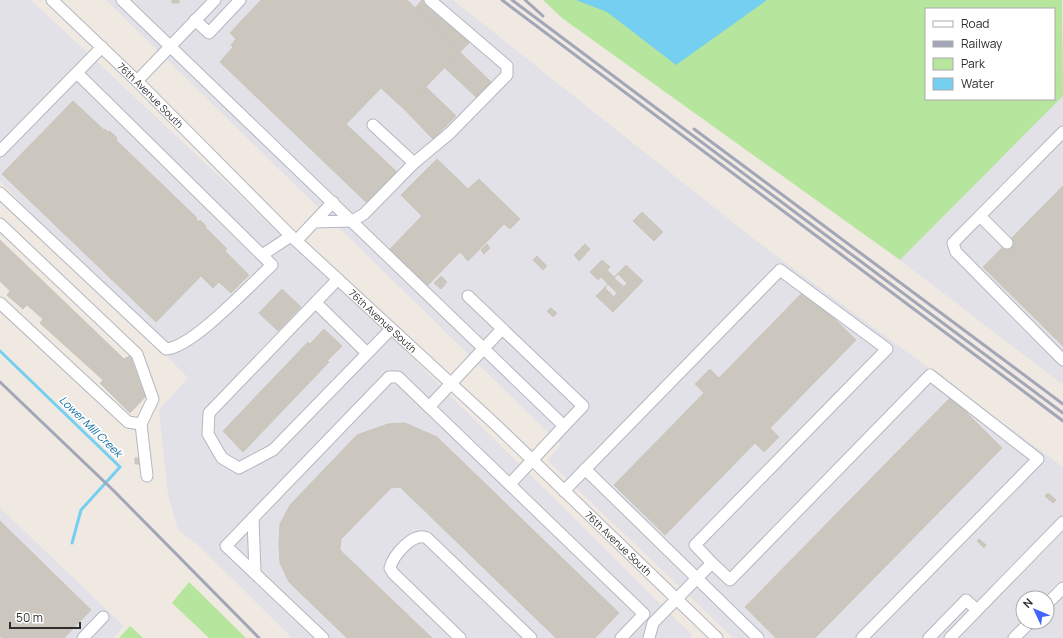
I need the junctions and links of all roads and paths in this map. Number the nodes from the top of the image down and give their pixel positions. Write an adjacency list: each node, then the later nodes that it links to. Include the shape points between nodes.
1 (52, 0): 8 (street, 76th Avenue South)
2 (122, 0): 7 (street)
3 (215, 0): 6 (street)
4 (240, 0): 6 (street, via 208,33)
5 (430, 0): 14 (street, via 507,66 507,75 450,132)
6 (196, 20): 7 (street)
7 (170, 46): 10 (street); 16 (street)
8 (102, 47): 9 (street); 10 (street, 76th Avenue South)
9 (77, 73): 13 (street); 23 (street)
10 (137, 81): 21 (street, 76th Avenue South)
11 (373, 125): 14 (street)
12 (1063, 132): 17 (street)
13 (0, 151)
14 (414, 163): 18 (street, via 374,205)
15 (0, 193): 23 (street, via 166,348 172,348 197,335 272,265)
16 (333, 202): 18 (street); 19 (street)
17 (980, 216): 22 (street); 32 (street, via 953,243 956,252)
18 (352, 220): 19 (street); 30 (street)
19 (314, 222): 21 (street)
20 (0, 224): 35 (street, via 137,354 153,399)
21 (294, 238): 23 (street); 24 (street, 76th Avenue South)
22 (1007, 243)
23 (262, 255)
24 (338, 279): 27 (street); 28 (street, 76th Avenue South)
25 (468, 296): 29 (street)
26 (0, 303): 35 (street, via 128,422)
27 (316, 303): 31 (street); 31 (street, via 209,413 208,434 222,458 239,468 273,450)
28 (391, 329): 31 (street); 33 (street, 76th Avenue South)
29 (502, 329): 30 (street); 36 (street, via 583,406)
30 (484, 348): 33 (street); 36 (street)
31 (367, 353)
32 (1063, 360)
33 (451, 384): 34 (street); 37 (street, 76th Avenue South)
34 (429, 407): 40 (street); 42 (street, via 398,377 389,377)
35 (141, 424): 39 (street)
36 (564, 426): 37 (street)
37 (532, 460): 40 (street); 41 (street, 76th Avenue South)
38 (585, 469): 41 (street); 44 (street, via 780,270 887,349 695,545); 46 (street)
39 (147, 476)
40 (510, 484): 57 (street, via 644,614)
41 (564, 491): 49 (street, 76th Avenue South)
42 (253, 518): 45 (street); 45 (street, via 226,546)
43 (1063, 522): 50 (street)
44 (712, 563): 46 (street); 61 (street, via 730,580 930,376 1038,459)
45 (255, 573): 54 (street)
46 (697, 578): 49 (street); 60 (street)
47 (1063, 588): 48 (street)
48 (1055, 596)
49 (676, 599): 58 (street, via 653,623); 59 (street, 76th Avenue South)
50 (977, 610): 62 (street, via 966,600); 63 (street)
51 (103, 617): 53 (street)
52 (1022, 630): 64 (street)
53 (84, 638)
54 (323, 638)
55 (460, 638): 56 (street, via 390,568 393,560 416,538 427,538)
56 (531, 638)
57 (621, 638)
58 (649, 638)
59 (717, 638)
60 (758, 638)
61 (862, 638)
62 (929, 638)
63 (950, 638)
64 (1014, 638)

